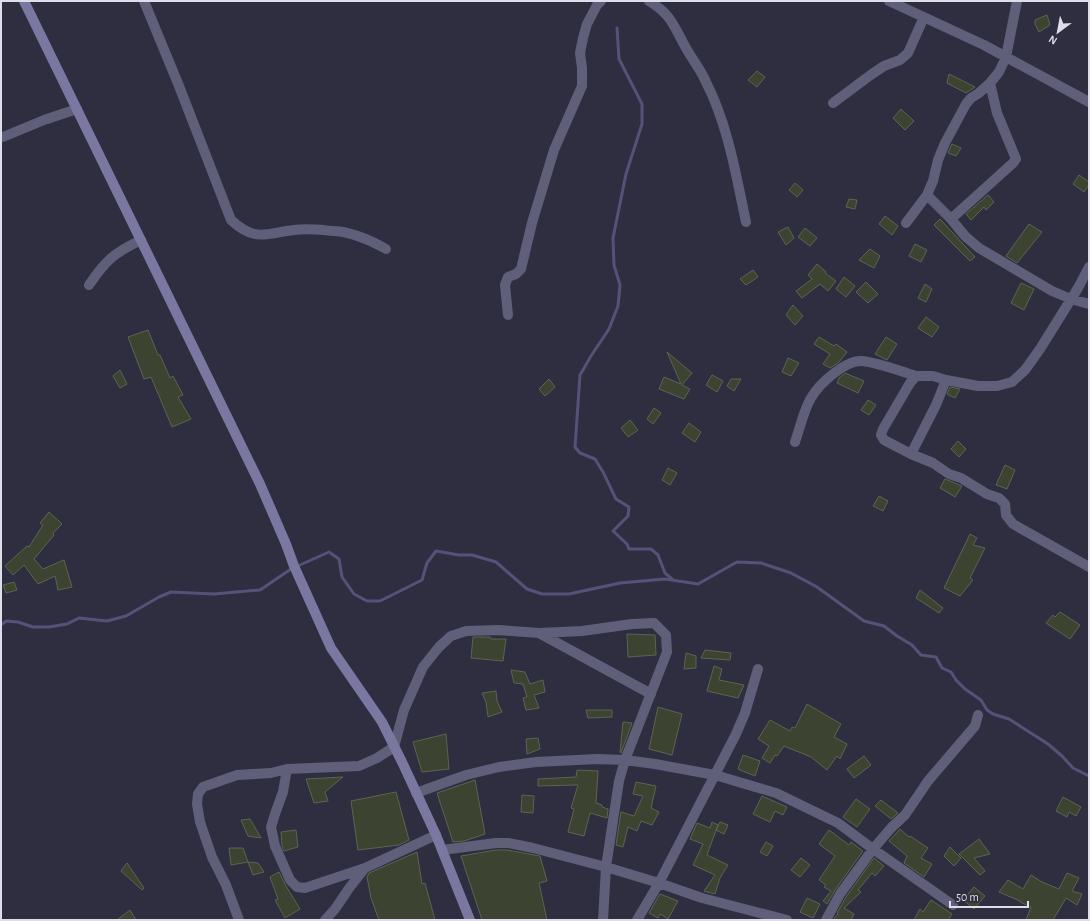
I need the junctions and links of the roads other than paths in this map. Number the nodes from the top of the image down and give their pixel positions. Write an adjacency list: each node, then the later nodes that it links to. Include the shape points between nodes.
1 (24, 1): 12 (street)
2 (144, 1): 19 (street, via 231,220 242,230 262,236 295,229 336,231 365,238)
3 (601, 1): 24 (street, via 583,38 580,53 582,86 554,150 521,269 508,277 504,284)
4 (649, 1): 16 (street, via 672,20 706,81 730,150)
5 (890, 1): 7 (street)
6 (1017, 1): 8 (street)
7 (924, 17): 8 (street); 11 (street, via 908,53 900,60 872,74)
8 (1006, 57): 9 (street); 10 (street)
9 (990, 83): 14 (street, via 966,104 938,160); 15 (street, via 996,113 1016,159)
10 (1089, 102)
11 (833, 103)
12 (77, 109): 13 (street); 18 (street)
13 (3, 137)
14 (927, 195): 15 (street); 17 (street)
15 (951, 219): 22 (street, via 979,248 1052,291)
16 (746, 222)
17 (906, 222)
18 (141, 240): 21 (street, via 120,250 109,259); 34 (street, via 260,484 331,648 382,722)
19 (386, 249)
20 (1089, 267): 22 (street)
21 (90, 285)
22 (1071, 299): 23 (street); 26 (street, via 1040,349 1012,382 997,386 978,386)
23 (1089, 304)
24 (508, 315)
25 (916, 376): 26 (street, via 933,376); 27 (street, via 868,362 850,363 818,387 810,399); 28 (street, via 880,435 884,440)
26 (946, 380): 28 (street)
27 (795, 442)
28 (911, 454): 29 (street, via 999,498 1005,504 1006,515 1013,524)
29 (1089, 567)
30 (539, 633): 32 (street); 32 (street, via 654,623 666,635 667,652); 34 (street, via 466,631 451,636 423,667 404,710)
31 (758, 669): 37 (street, via 745,713)
32 (651, 694): 35 (street)
33 (978, 715): 40 (street, via 975,726 928,781 905,815)
34 (394, 747): 36 (street, via 359,766); 38 (street)
35 (624, 760): 37 (street); 38 (street, via 597,759 499,766 466,774); 42 (street)
36 (287, 769): 43 (street, via 283,792 271,827 275,846 290,880 297,887 305,888); 46 (street, via 271,773 237,775 203,787 198,794 200,822)
37 (715, 775): 40 (street, via 776,793 838,823); 44 (street)
38 (416, 793): 39 (street)
39 (436, 835): 41 (street); 43 (street)
40 (872, 849): 45 (street); 52 (street, via 840,894)
41 (442, 850): 42 (street, via 508,843); 48 (street)
42 (606, 867): 44 (street); 49 (street)
43 (365, 868): 47 (street)
44 (659, 883): 50 (street); 51 (street, via 702,898)
45 (953, 905)
46 (239, 920)
47 (325, 920)
48 (470, 920)
49 (603, 920)
50 (637, 920)
51 (787, 920)
52 (826, 920)

